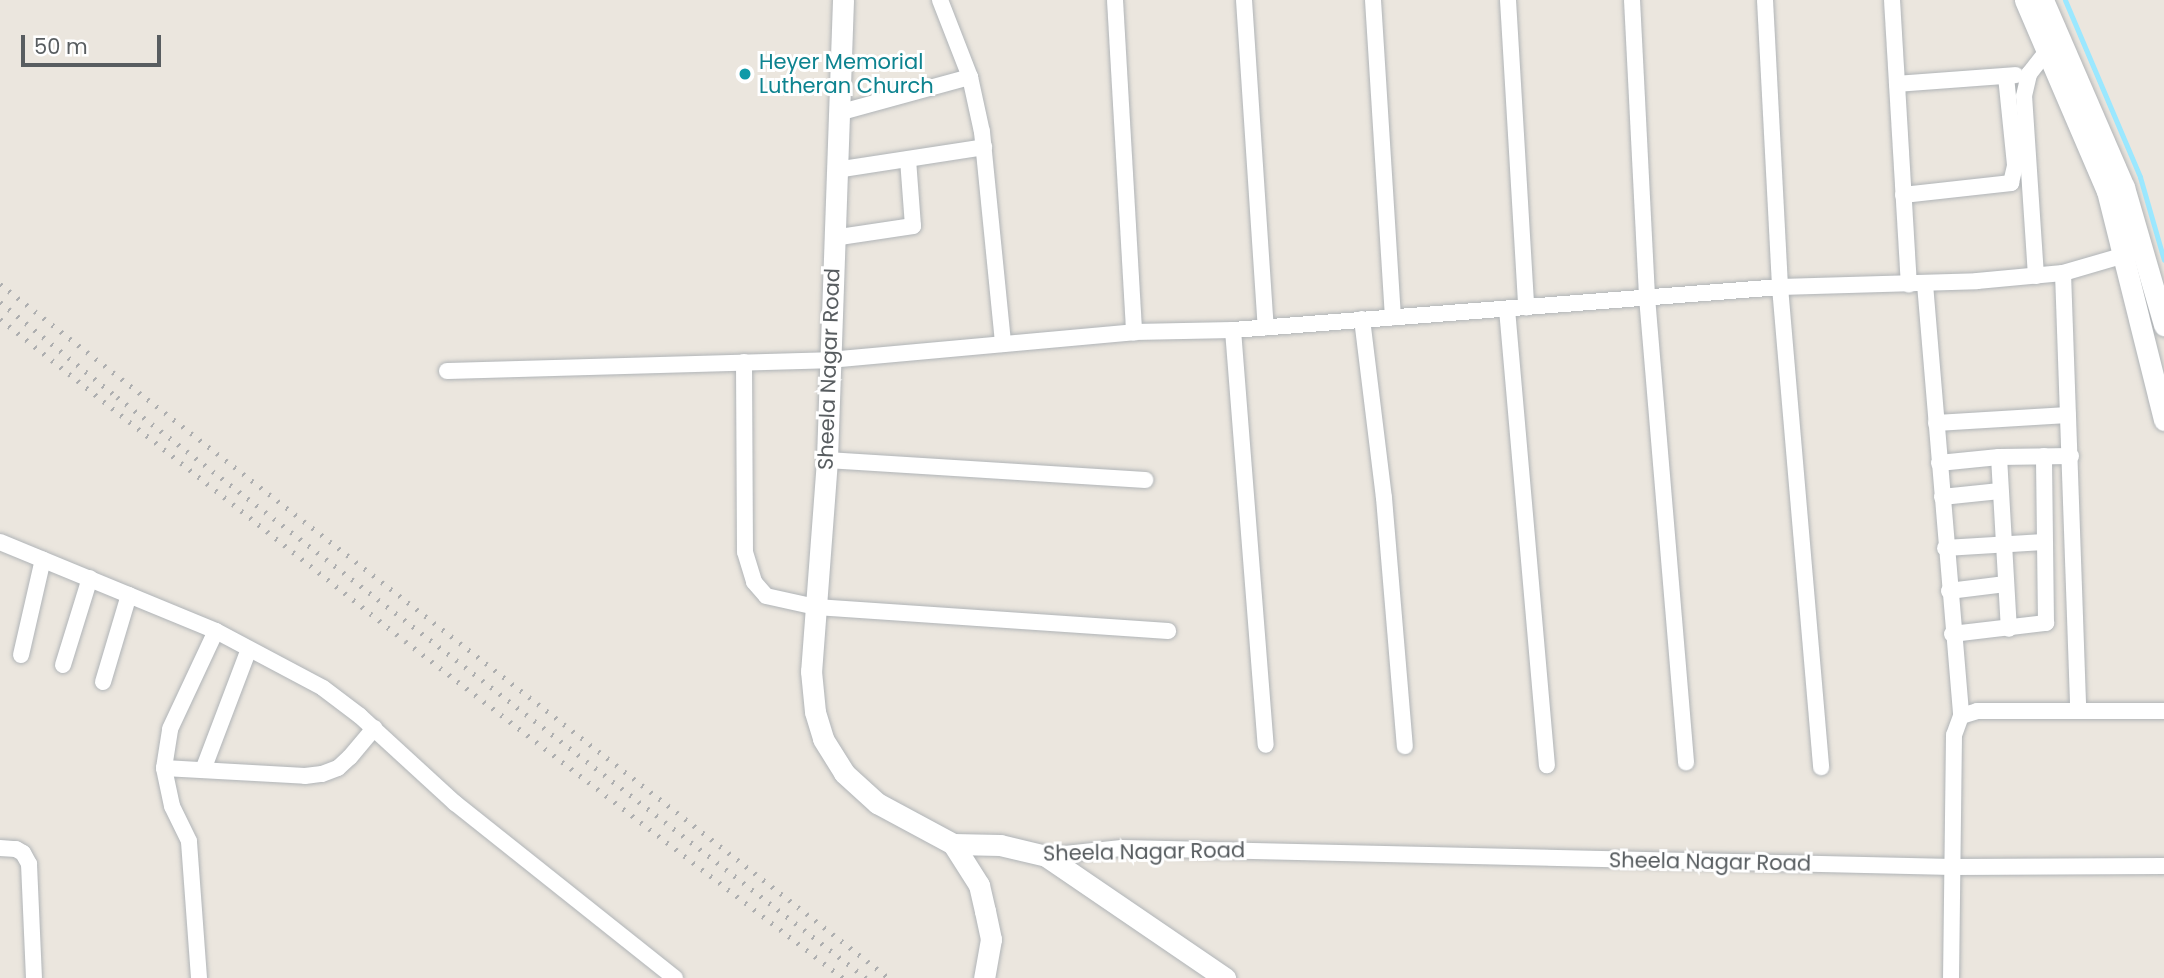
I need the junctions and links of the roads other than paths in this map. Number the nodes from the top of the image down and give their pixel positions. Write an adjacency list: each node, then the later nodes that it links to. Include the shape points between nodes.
1 (843, 0): 17 (street, Sheela Nagar Road)
2 (940, 0): 15 (street)
3 (1115, 0): 37 (street)
4 (1244, 0): 35 (street)
5 (1374, 0): 32 (street)
6 (1508, 0): 30 (street)
7 (1632, 0): 29 (street)
8 (1765, 0): 28 (street)
9 (1892, 0): 16 (street)
10 (2025, 0): 12 (street)
11 (2043, 0): 23 (street, via 2124,187)
12 (2048, 50): 13 (street); 24 (street, via 2107,191)
13 (2029, 74): 14 (street); 26 (street, via 2024,96)
14 (2007, 76): 16 (street); 21 (street, via 2015,165 2011,183)
15 (970, 77): 17 (street); 18 (street)
16 (1897, 84): 21 (street)
17 (838, 113): 20 (street, Sheela Nagar Road)
18 (984, 147): 19 (street); 38 (street)
19 (908, 159): 20 (street); 22 (street, via 913,226)
20 (836, 170): 22 (street, Sheela Nagar Road)
21 (1903, 195): 27 (street)
22 (834, 238): 39 (street, Sheela Nagar Road)
23 (2144, 250): 24 (street); 34 (street)
24 (2123, 256): 25 (street); 43 (street)
25 (2063, 273): 26 (street); 42 (street)
26 (2036, 276): 27 (street)
27 (1917, 284): 28 (street); 44 (street)
28 (1780, 287): 29 (street); 79 (street)
29 (1647, 297): 30 (street); 77 (street)
30 (1526, 307): 31 (street)
31 (1507, 309): 32 (street); 78 (street)
32 (1393, 317): 33 (street)
33 (1362, 319): 35 (street); 76 (street, via 1384,498)
34 (2164, 325)
35 (1266, 327): 36 (street)
36 (1233, 330): 37 (street); 75 (street)
37 (1134, 332): 38 (street)
38 (1003, 344): 39 (street)
39 (829, 360): 40 (street); 48 (street, Sheela Nagar Road)
40 (744, 362): 41 (street); 62 (street, via 747,562 754,582 766,596)
41 (447, 371)
42 (2068, 415): 44 (street); 46 (street)
43 (2164, 420)
44 (1936, 423): 49 (street)
45 (2044, 456): 46 (street); 47 (street); 53 (street)
46 (2071, 456): 71 (street)
47 (1999, 457): 49 (street); 51 (street)
48 (827, 460): 50 (street); 62 (street, Sheela Nagar Road)
49 (1939, 463): 52 (street)
50 (1145, 480)
51 (2000, 491): 52 (street); 55 (street)
52 (1941, 497): 56 (street)
53 (2044, 542): 55 (street); 63 (street, via 2049,617 2038,626)
54 (1, 544): 57 (street)
55 (2004, 544): 56 (street); 59 (street)
56 (1945, 548): 60 (street)
57 (43, 559): 58 (street); 68 (street)
58 (90, 579): 61 (street); 69 (street)
59 (2006, 584): 60 (street); 63 (street)
60 (1949, 591): 66 (street)
61 (129, 595): 64 (street); 70 (street)
62 (817, 607): 65 (street); 82 (street, Sheela Nagar Road, via 811,690 833,758 877,803)
63 (2009, 629): 66 (street)
64 (216, 631): 67 (street); 80 (street, via 170,729)
65 (1168, 631)
66 (1952, 634): 73 (street)
67 (248, 649): 74 (street, via 302,675); 81 (street)
68 (22, 655)
69 (63, 665)
70 (103, 682)
71 (2078, 709): 72 (street); 73 (street, via 1977,710)
72 (2164, 711)
73 (1961, 716): 86 (street, via 1954,735)
74 (374, 728): 81 (street, via 338,768 322,774); 89 (street, via 435,786)
75 (1266, 745)
76 (1405, 746)
77 (1686, 762)
78 (1547, 765)
79 (1821, 767)
80 (164, 768): 81 (street); 88 (street, via 172,806 189,841)
81 (203, 770)
82 (953, 844): 84 (street, Sheela Nagar Road, via 1000,845); 90 (street, via 979,886 985,911 991,939)
83 (0, 848): 87 (street, via 16,849 29,864)
84 (1046, 856): 86 (street, Sheela Nagar Road, via 1122,848); 91 (street)
85 (2164, 866): 86 (street, Sheela Nagar Road)
86 (1953, 867): 92 (street)
87 (34, 978)
88 (200, 978)
89 (675, 978)
90 (984, 978)
91 (1225, 978)
92 (1951, 978)

